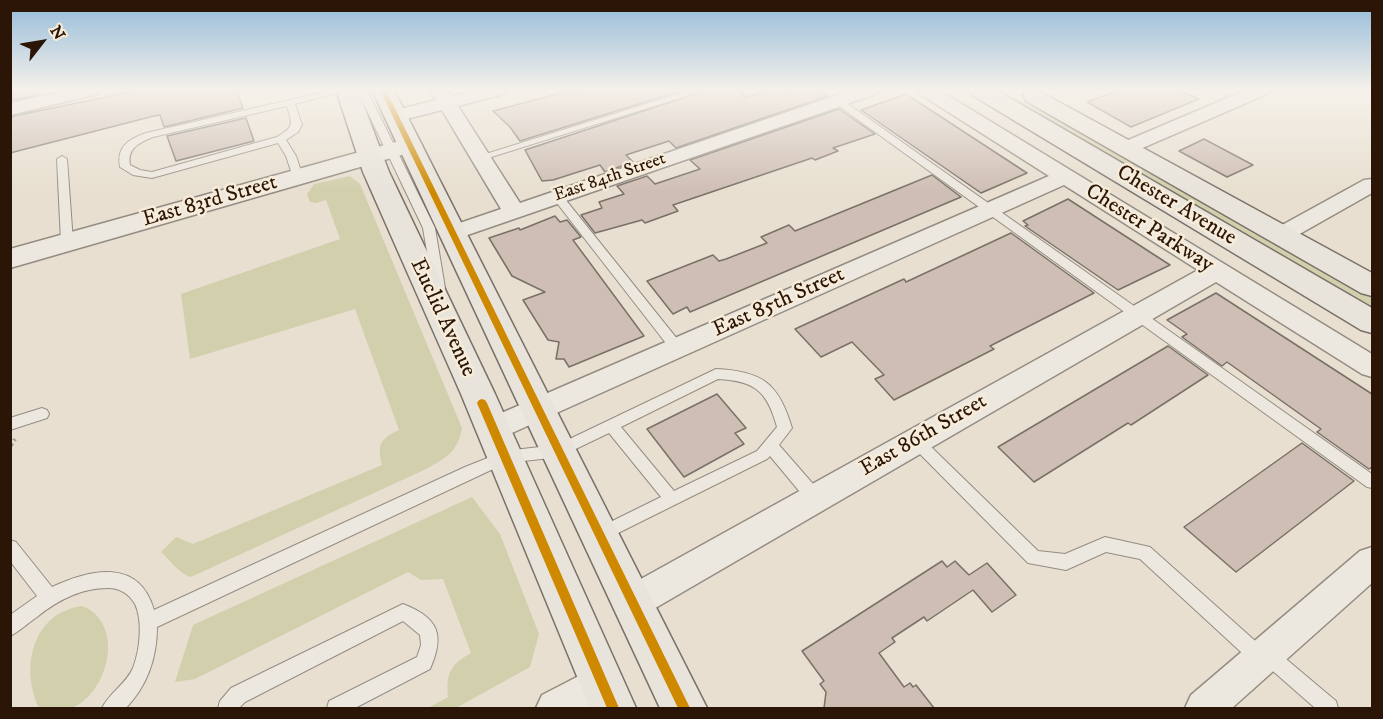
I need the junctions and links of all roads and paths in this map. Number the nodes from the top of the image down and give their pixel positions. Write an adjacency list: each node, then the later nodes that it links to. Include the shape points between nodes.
1 (199, 124): 14 (lane, via 136,140 122,157 125,167 137,174 152,175)
2 (297, 124): 14 (lane)
3 (371, 124): 16 (main road, Euclid Avenue)
4 (378, 124): 16 (lane)
5 (395, 124): 16 (main road, Euclid Avenue)
6 (460, 124): 17 (street)
7 (590, 124): 17 (lane)
8 (771, 124): 22 (street, East 84th Street)
9 (869, 124): 23 (lane)
10 (980, 124): 20 (street, Chester Parkway)
11 (1037, 124): 32 (main road, Chester Avenue)
12 (1083, 124): 15 (main road, Chester Avenue)
13 (1182, 124): 15 (street)
14 (281, 139): 19 (lane)
15 (1126, 148): 26 (main road, Chester Avenue)
16 (390, 150): 19 (street, East 83rd Street); 25 (main road, Euclid Avenue); 33 (main road, Euclid Avenue, via 380,182)
17 (481, 157): 24 (street)
18 (62, 159): 27 (lane)
19 (298, 177): 27 (street, East 83rd Street)
20 (1065, 177): 23 (street, East 85th Street); 29 (street, Chester Parkway)
21 (1372, 185): 26 (street)
22 (557, 196): 24 (street, East 84th Street); 34 (lane)
23 (989, 210): 31 (lane); 34 (street, East 85th Street)
24 (514, 211): 25 (street, East 84th Street)
25 (441, 231): 33 (lane); 36 (main road, Euclid Avenue, via 468,266)
26 (1281, 235): 30 (main road, Chester Avenue)
27 (67, 243): 28 (street, East 83rd Street)
28 (10, 259)
29 (1216, 271): 31 (street, East 86th Street); 35 (street, Chester Parkway)
30 (1372, 286)
31 (1138, 314): 40 (street, East 86th Street); 44 (lane)
32 (1372, 322)
33 (446, 327): 41 (main road, Euclid Avenue)
34 (677, 348): 36 (street, East 85th Street)
35 (1372, 367)
36 (538, 409): 41 (street, East 85th Street); 43 (main road, Euclid Avenue)
37 (42, 414): 38 (lane)
38 (10, 424)
39 (611, 425): 42 (lane, via 716,374 740,374 762,384 780,408 785,428); 43 (lane); 46 (lane)
40 (916, 441): 45 (street, East 86th Street); 54 (lane, via 1034,558 1066,562 1106,544 1144,552)
41 (499, 443): 43 (lane); 52 (lane); 55 (main road, Euclid Avenue)
42 (770, 445): 45 (lane); 46 (lane, via 762,454)
43 (558, 450): 47 (main road, Euclid Avenue)
44 (1372, 482)
45 (815, 498): 51 (street, East 86th Street)
46 (672, 500): 47 (lane)
47 (600, 535): 51 (main road, Euclid Avenue)
48 (10, 547): 50 (lane)
49 (1372, 562): 54 (street)
50 (50, 598): 52 (lane, via 89,582 115,580 144,601); 53 (lane)
51 (633, 602): 60 (main road, Euclid Avenue)
52 (149, 622): 56 (lane, via 142,669 125,698)
53 (10, 627)
54 (1264, 656): 61 (street); 62 (lane)
55 (608, 696): 59 (street)
56 (112, 708)
57 (227, 708): 58 (lane, via 238,695 403,612 420,620 429,631 431,647 424,663)
58 (336, 708)
59 (555, 708)
60 (684, 708)
61 (1204, 708)
62 (1329, 708)

